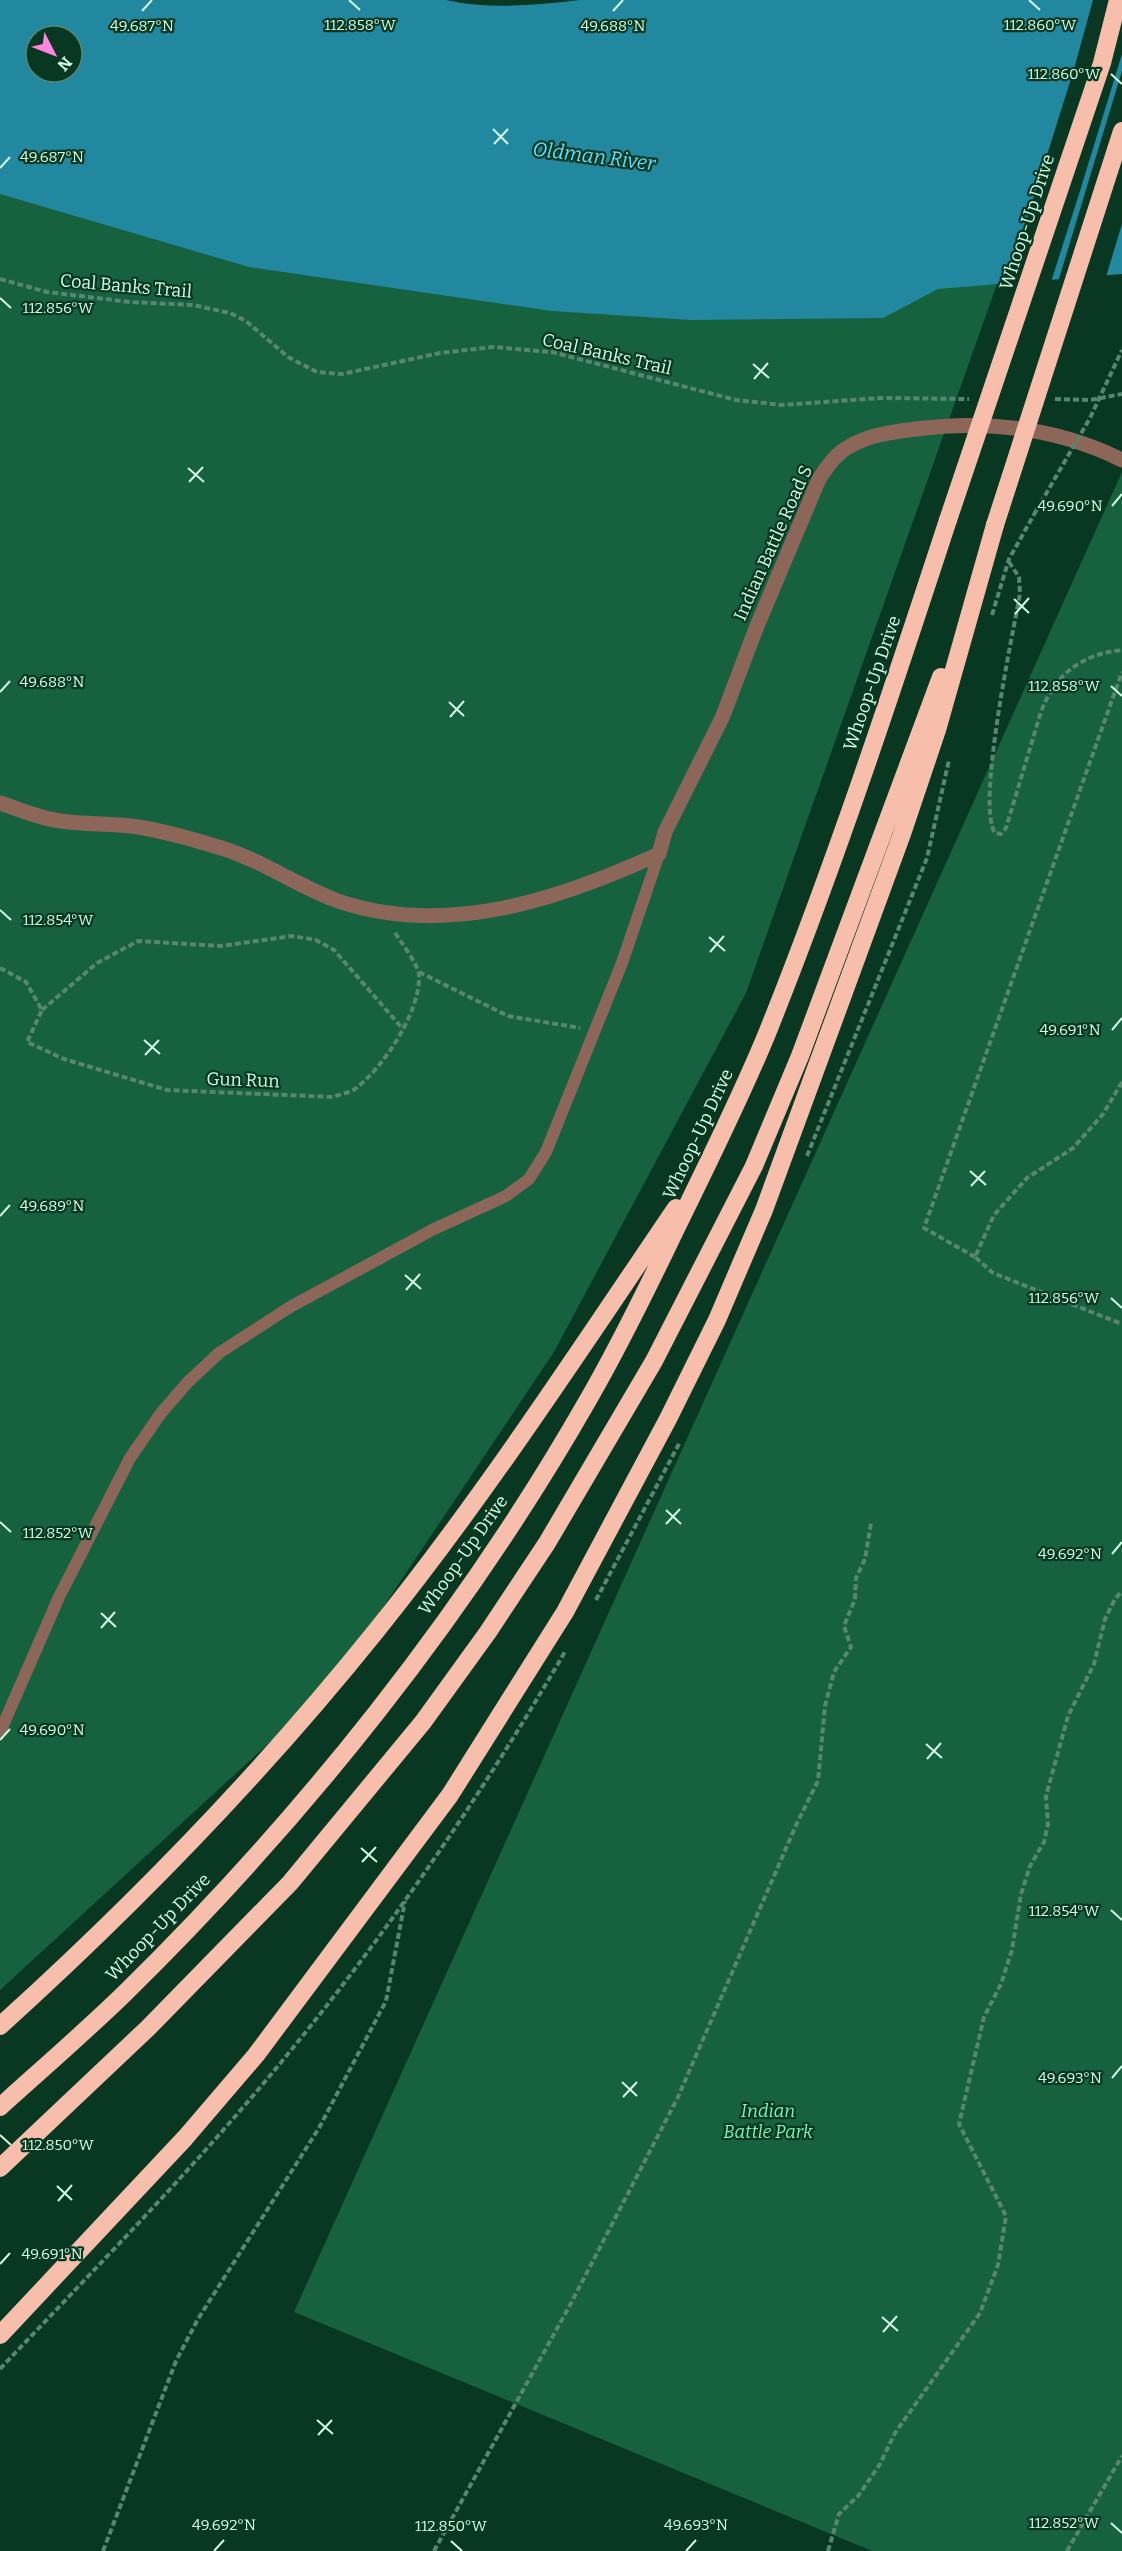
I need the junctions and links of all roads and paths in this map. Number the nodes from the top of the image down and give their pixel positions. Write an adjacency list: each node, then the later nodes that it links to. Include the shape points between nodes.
1 (1118, 0): 23 (highway, Whoop-Up Drive, bridge, via 1102,63 877,737 764,1040)
2 (1122, 131): 10 (highway, bridge)
3 (0, 279): 6 (path, Coal Banks Trail, via 47,292 193,305 230,313 246,321 288,357 317,372 342,374 440,353 493,347 552,352 736,400 782,405 879,398)
4 (1122, 350): 9 (path, bridge, via 1090,418)
5 (1122, 394): 7 (path, via 1090,400)
6 (973, 399)
7 (1043, 399)
8 (1122, 460): 15 (street, Indian Battle Road S, via 1085,443 1012,426 952,426 880,434 850,446 831,460 819,479 722,718 665,832)
9 (1036, 511)
10 (995, 525): 32 (highway, via 852,918 754,1166 654,1361 547,1544 423,1722 290,1883 148,2028); 33 (highway, via 937,730 764,1210 717,1320 566,1612 450,1794 256,2055 177,2146)
11 (1009, 562): 12 (path, via 1019,578 1020,594 991,771 990,822 995,833 1001,834 1006,828 1045,699 1053,686 1074,665 1091,656)
12 (1122, 650)
13 (1122, 672): 24 (path, via 924,1228)
14 (0, 803): 16 (street, via 59,821 138,827 219,847 337,900)
15 (659, 854): 16 (street, via 603,880 500,910); 21 (lane)
16 (404, 915): 18 (path, via 392,928)
17 (0, 968): 19 (path, via 26,982)
18 (419, 972): 20 (path, Gun Run, via 418,992); 21 (path, via 508,1016)
19 (42, 1010): 20 (path, via 98,963 138,941 221,946 292,936 315,940 334,950); 20 (path, Gun Run, via 27,1042 64,1059 167,1090 333,1097 353,1090 376,1070)
20 (403, 1029)
21 (596, 1030): 28 (lane, via 546,1152 529,1179 506,1196 434,1229 290,1306 219,1353 161,1413 130,1458 100,1515)
22 (1122, 1082): 24 (path, via 1103,1114 1072,1148 1027,1178 994,1215)
23 (712, 1155): 30 (highway, via 516,1442 377,1630 236,1796 71,1962); 31 (highway, Whoop-Up Drive, via 624,1335 586,1403 510,1526 393,1691 265,1847 124,1993)
24 (975, 1257): 25 (path, via 993,1273)
25 (1122, 1324)
26 (872, 1522): 36 (path, via 865,1559 856,1578 855,1599 844,1626 851,1647 834,1672 825,1706 818,1781 678,2097 569,2307)
27 (1122, 1591): 37 (path, via 1105,1619 1094,1664 1068,1716 1046,1796 1048,1824 1044,1842 1030,1866 1021,1894 1012,1950 984,2017 959,2124 1006,2216 998,2265 980,2313 895,2433 859,2495 839,2514)
28 (0, 1732)
29 (406, 1898): 35 (path, via 386,2001 319,2128 198,2319 176,2361)
30 (0, 2026)
31 (0, 2107)
32 (0, 2168)
33 (0, 2335)
34 (1122, 2456): 38 (path)
35 (103, 2551)
36 (434, 2551)
37 (828, 2551)
38 (1067, 2551)

